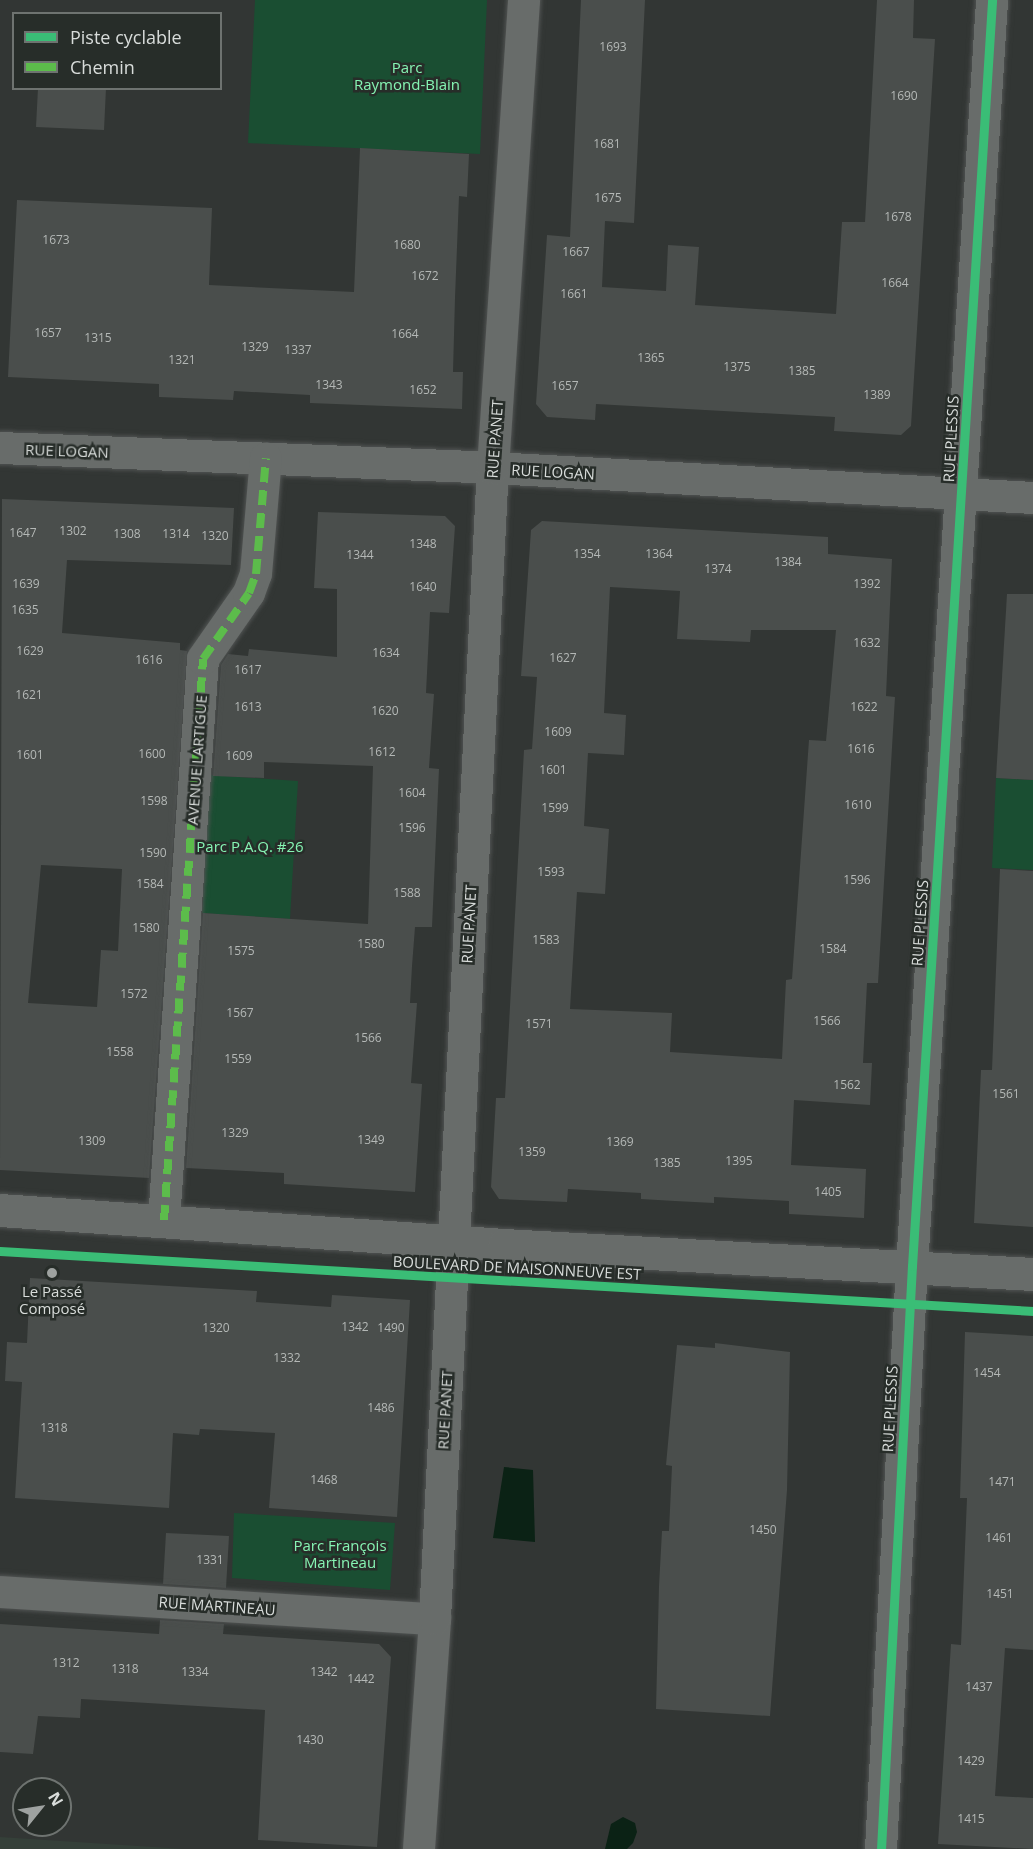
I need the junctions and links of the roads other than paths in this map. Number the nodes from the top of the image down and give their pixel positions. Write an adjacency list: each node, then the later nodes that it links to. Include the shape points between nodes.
1 (525, 0): 5 (street, RUE PANET)
2 (992, 0): 6 (street, RUE PLESSIS)
3 (0, 448): 4 (street, RUE LOGAN)
4 (266, 458): 5 (street, RUE LOGAN); 9 (street, AVENUE LARTIGUE, via 256,574 249,593 203,659)
5 (493, 468): 6 (street, RUE LOGAN); 10 (street, RUE PANET)
6 (963, 494): 7 (street, RUE LOGAN); 11 (street, RUE PLESSIS)
7 (1033, 498)
8 (0, 1210): 9 (street, BOULEVARD DE MAISONNEUVE EST)
9 (164, 1220): 10 (street, BOULEVARD DE MAISONNEUVE EST)
10 (453, 1241): 11 (street, BOULEVARD DE MAISONNEUVE EST); 14 (street, RUE PANET)
11 (912, 1266): 12 (street, BOULEVARD DE MAISONNEUVE EST); 16 (street, RUE PLESSIS)
12 (1033, 1274)
13 (0, 1592): 14 (street, RUE MARTINEAU)
14 (435, 1619): 15 (street, RUE PANET)
15 (418, 1849)
16 (881, 1849)

